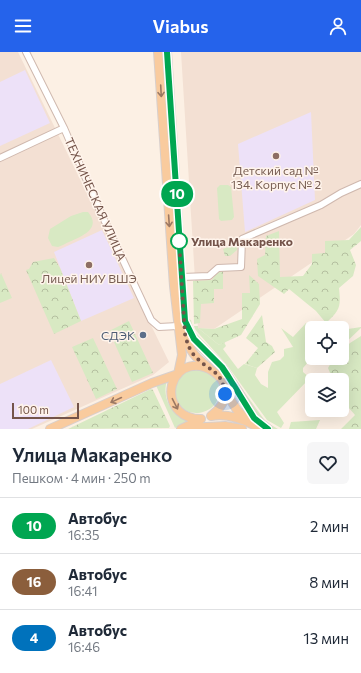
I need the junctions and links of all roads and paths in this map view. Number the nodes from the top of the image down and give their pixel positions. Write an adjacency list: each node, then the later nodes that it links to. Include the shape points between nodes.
1 (26, 52): 4 (street, ТЕХНИЧЕСКАЯ УЛИЦА)
2 (158, 52): 5 (main road, one-way to 5)
3 (168, 52): 6 (main road)
4 (64, 128): 7 (street); 10 (street, ТЕХНИЧЕСКАЯ УЛИЦА, via 151,320 159,327)
5 (164, 152): 6 (main road); 9 (main road, one-way to 9)
6 (174, 152): 9 (main road)
7 (0, 158)
8 (361, 184): 9 (street, via 321,205 242,239 241,267 218,268 208,276)
9 (177, 278): 10 (main road)
10 (181, 324): 11 (main road); 12 (main road, via 190,349); 23 (main road, via 222,367 254,418)
11 (180, 342): 13 (main road, via 182,355); 14 (main road, via 179,355 173,368 167,375)
12 (209, 368): 13 (main road, via 196,366); 15 (main road, via 220,376)
13 (178, 374): 14 (main road); 17 (main road, one-way to 17, via 171,391 175,406 186,416)
14 (152, 383): 19 (main road, one-way to 19)
15 (224, 389): 16 (main road, via 223,403); 18 (main road)
16 (211, 416): 17 (main road); 18 (main road, via 222,415)
17 (201, 419): 20 (main road)
18 (248, 422): 22 (main road)
19 (50, 429)
20 (182, 429): 21 (main road, via 216,426)
21 (242, 429)
22 (261, 429)
23 (268, 429)

